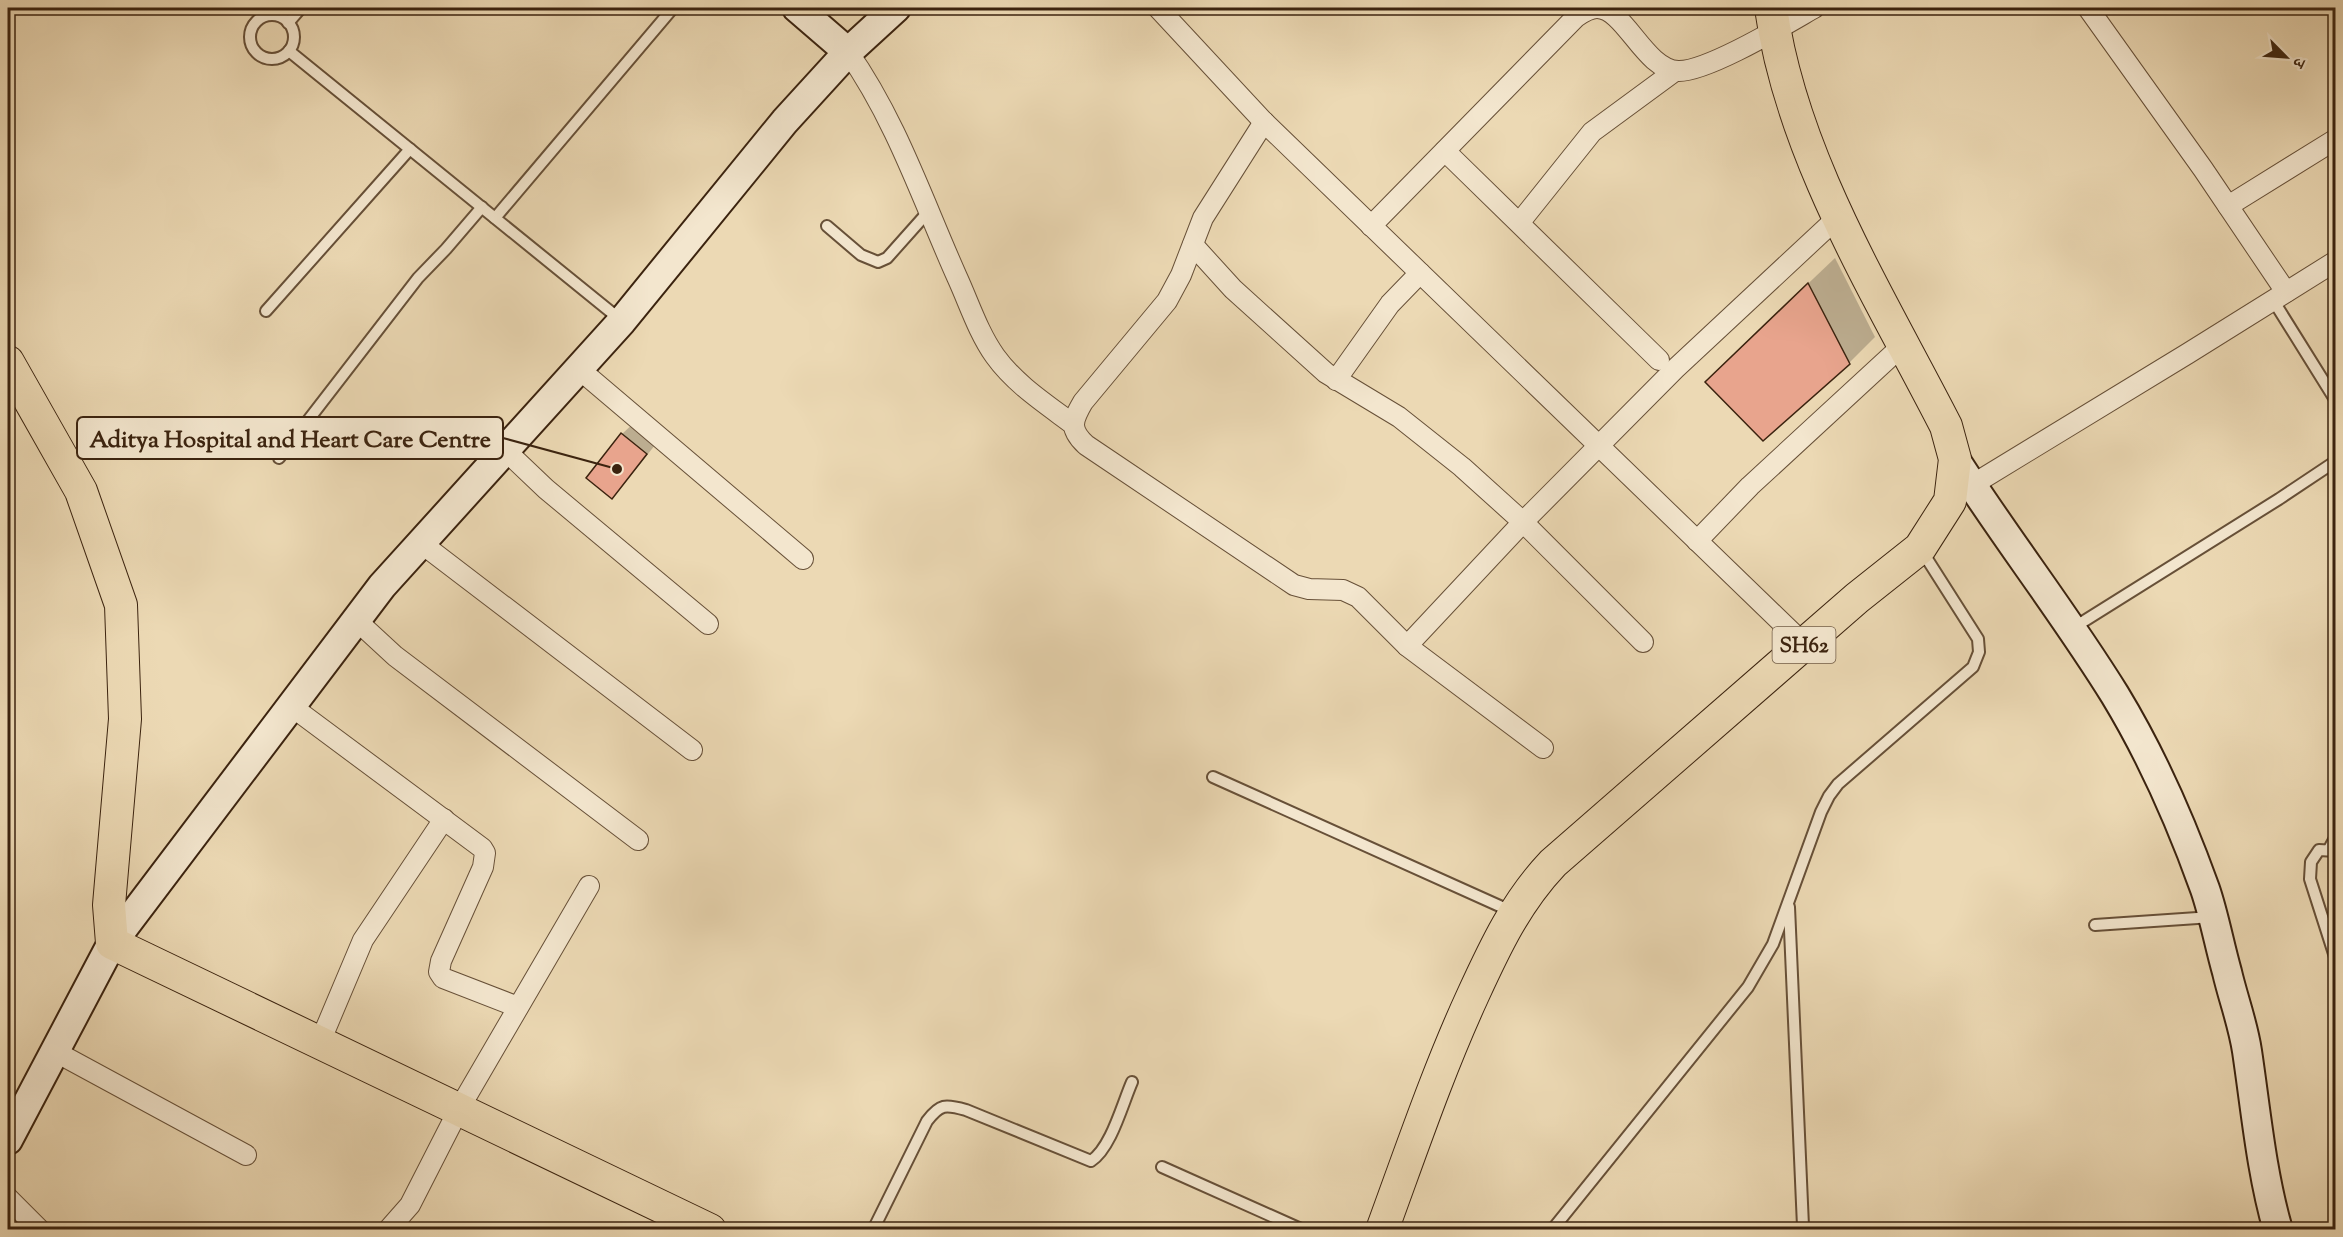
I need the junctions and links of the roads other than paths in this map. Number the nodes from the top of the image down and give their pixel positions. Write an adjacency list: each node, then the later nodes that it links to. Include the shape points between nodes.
1 (301, 8): 9 (lane)
2 (673, 8): 20 (lane)
3 (797, 8): 11 (street)
4 (896, 8): 11 (street)
5 (1158, 8): 13 (street)
6 (1814, 8): 8 (street)
7 (2088, 8): 18 (street)
8 (1773, 19): 12 (street, via 1692,70); 21 (main road, SH62, via 1793,99)
9 (288, 23): 10 (lane, via 294,36); 10 (lane, via 275,16 262,18 252,28 251,42 258,54 271,59)
10 (290, 51): 15 (lane)
11 (855, 62): 19 (street, via 889,120); 30 (street, via 785,121)
12 (1674, 71): 16 (street, via 1657,63 1611,12 1586,10); 22 (street, via 1592,132)
13 (1264, 122): 24 (street); 25 (street, via 1218,192)
14 (2336, 139): 18 (street)
15 (410, 148): 17 (lane); 29 (lane)
16 (1445, 151): 22 (street); 24 (street)
17 (482, 207): 20 (lane); 40 (lane, via 418,278)
18 (2228, 207): 28 (street)
19 (928, 212): 23 (lane, via 887,258 878,262 861,255); 37 (street, via 995,356 1027,390)
20 (495, 218): 30 (lane)
21 (1837, 218): 31 (main road, SH62); 38 (street, via 1675,369)
22 (1520, 222): 32 (street)
23 (827, 226)
24 (1371, 226): 27 (street)
25 (1193, 245): 35 (street, via 1250,304); 37 (street, via 1167,301 1083,402)
26 (2336, 261): 28 (street)
27 (1420, 273): 35 (street, via 1390,304); 38 (street)
28 (2279, 296): 36 (lane); 43 (street)
29 (266, 311)
30 (622, 321): 34 (street)
31 (1904, 344): 41 (main road, SH62, via 1946,426); 45 (street, via 1750,486)
32 (1659, 360)
33 (8, 362): 68 (main road, via 81,491 121,605 125,719 109,905)
34 (579, 369): 39 (street); 48 (street)
35 (1336, 380): 44 (street, via 1399,417)
36 (2336, 401)
37 (1074, 425): 54 (street, via 1076,436 1086,445 1294,585 1343,590 1358,597)
38 (1599, 446): 44 (street); 45 (street)
39 (505, 450): 46 (street); 50 (street)
40 (279, 458)
41 (1955, 459): 43 (street); 47 (main road, SH62, via 1950,501)
42 (2336, 461): 51 (lane)
43 (1972, 485): 51 (street)
44 (1523, 522): 52 (street); 54 (street)
45 (1697, 542): 53 (street)
46 (421, 543): 49 (street); 57 (street)
47 (1920, 548): 53 (main road, SH62); 64 (lane, via 1978,639 1979,652 1973,667 1838,784 1821,812)
48 (803, 559)
49 (356, 620): 55 (street); 61 (street, via 395,656)
50 (708, 624)
51 (2071, 629): 66 (street, via 2143,744 2168,798)
52 (1643, 642)
53 (1805, 645): 65 (main road, SH62, via 1553,863)
54 (1407, 646): 56 (street)
55 (291, 706): 59 (street); 68 (street)
56 (1543, 748)
57 (692, 750)
58 (1212, 777): 65 (lane)
59 (444, 819): 70 (street, via 485,853 439,972 443,978); 71 (street, via 363,940)
60 (2336, 836): 62 (lane)
61 (638, 840)
62 (2332, 850): 69 (lane, via 2319,850 2311,862 2310,879)
63 (589, 886): 70 (street)
64 (1789, 900): 79 (lane); 86 (lane, via 1773,945 1748,987)
65 (1514, 912): 85 (main road, SH62, via 1450,1044)
66 (2212, 917): 67 (lane); 87 (street, via 2246,1048 2267,1192)
67 (2095, 925)
68 (111, 943): 71 (main road); 72 (street)
69 (2336, 960)
70 (518, 1007): 74 (street)
71 (320, 1042): 74 (main road)
72 (54, 1051): 75 (street); 76 (street)
73 (1131, 1082): 83 (lane, via 1100,1155 1090,1161 966,1110 950,1105 936,1109)
74 (459, 1109): 81 (street, via 410,1205); 82 (main road)
75 (8, 1140)
76 (246, 1155)
77 (1162, 1167): 84 (lane)
78 (8, 1198): 80 (street)
79 (1803, 1226)
80 (40, 1230)
81 (388, 1230)
82 (710, 1230)
83 (873, 1230)
84 (1303, 1230)
85 (1382, 1230)
86 (1552, 1230)
87 (2277, 1230)

